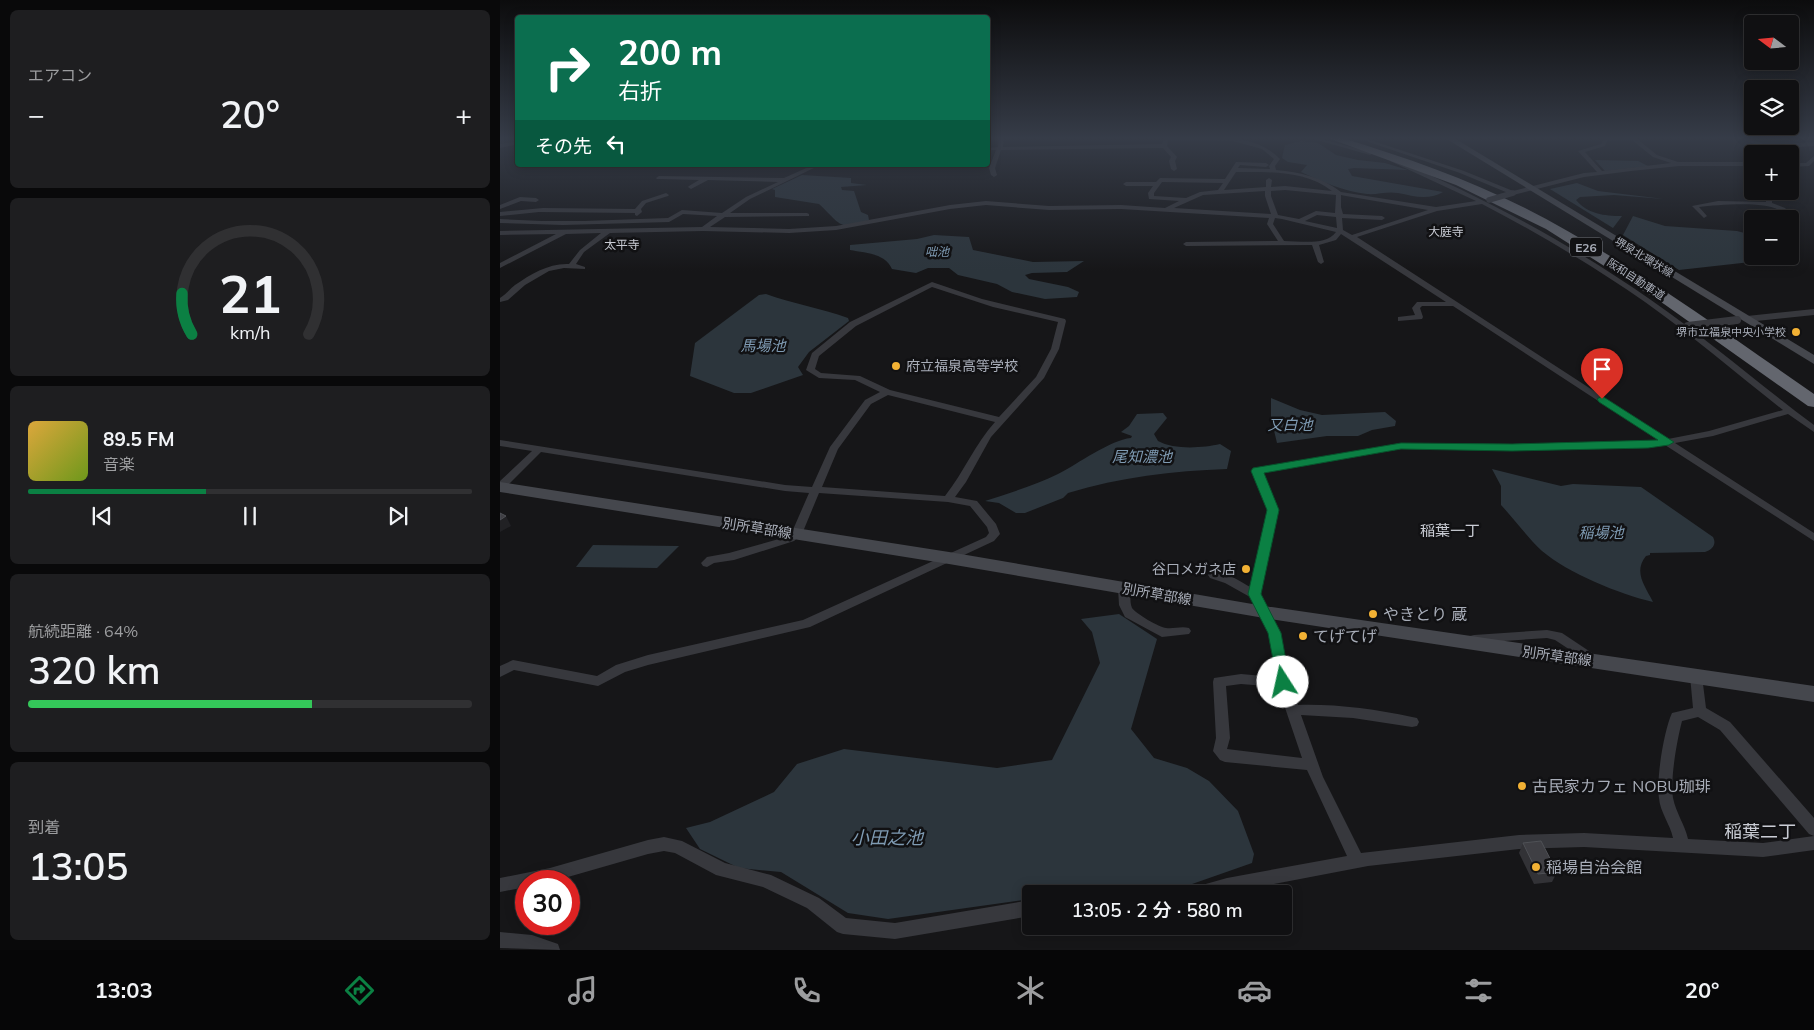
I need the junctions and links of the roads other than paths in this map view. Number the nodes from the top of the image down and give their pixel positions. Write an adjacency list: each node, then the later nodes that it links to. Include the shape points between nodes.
1 (699, 182): 14 (street)
2 (780, 182): 33 (street, via 748,198)
3 (1225, 182): 17 (street)
4 (1268, 182): 16 (street)
5 (1323, 182): 19 (street)
6 (1444, 182): 25 (street)
7 (1461, 182): 68 (highway, 阪和自動車道 / E26, via 1578,242 1698,320)
8 (1473, 182): 67 (highway, 阪和自動車道 / E26, via 1578,237 1709,319)
9 (1487, 182): 18 (street)
10 (1523, 182): 15 (main road, 堺泉北環状線)
11 (1554, 182): 15 (street)
12 (1126, 184): 13 (street)
13 (1156, 184): 22 (street, via 1151,198)
14 (691, 187)
15 (1532, 188): 18 (street); 63 (main road, 堺泉北環状線)
16 (1267, 189): 17 (street); 19 (street); 36 (street)
17 (1220, 191): 22 (street, via 1202,192)
18 (1514, 193): 25 (street, bridge)
19 (1339, 194): 24 (street); 37 (street, via 1336,203)
20 (666, 195): 31 (street, via 644,202 638,208)
21 (536, 200): 27 (street, via 520,199)
22 (1187, 200): 28 (street)
23 (1769, 200): 26 (street)
24 (1379, 201): 29 (street); 39 (street)
25 (1486, 201): 29 (street); 64 (street, via 1558,242)
26 (1769, 204): 30 (street); 38 (street, via 1695,206)
27 (500, 207)
28 (1178, 209): 36 (street); 46 (street, via 1049,208 986,203 854,226)
29 (1436, 209): 44 (street)
30 (1784, 210)
31 (640, 211): 32 (street); 41 (street)
32 (500, 214)
33 (724, 215): 34 (street); 41 (street, via 682,212 669,220); 45 (street)
34 (786, 215): 35 (street); 46 (street)
35 (807, 216)
36 (1274, 216): 42 (street); 52 (street, via 1271,229)
37 (1340, 216): 39 (street); 42 (street, via 1316,213); 47 (street)
38 (1704, 216)
39 (1382, 218): 44 (street)
40 (500, 220): 43 (street, via 528,224)
41 (631, 220): 43 (street)
42 (1302, 220): 47 (street)
43 (616, 221): 48 (street)
44 (1389, 225): 51 (street)
45 (704, 229): 46 (street); 48 (street)
46 (769, 230)
47 (1340, 230): 51 (street); 53 (street, via 1334,239)
48 (607, 231): 50 (street); 57 (street, via 582,251)
49 (500, 233): 50 (street)
50 (564, 233): 56 (street)
51 (1352, 237): 60 (street)
52 (1282, 243): 53 (street); 54 (street)
53 (1315, 243): 55 (street)
54 (1186, 244)
55 (1320, 262)
56 (500, 266)
57 (571, 266): 58 (street); 59 (street, via 548,268)
58 (583, 268)
59 (500, 300)
60 (1454, 304): 62 (street, via 1420,304 1416,308 1419,317); 72 (street)
61 (1814, 312): 63 (street)
62 (1401, 319)
63 (1742, 320): 64 (street, bridge); 65 (main road, 堺泉北環状線)
64 (1685, 326): 69 (street)
65 (1814, 360)
66 (887, 392): 70 (street); 70 (street, via 857,378 819,375 810,370 814,355 853,324 924,286 932,284 1008,310 1062,320 1055,349 1040,378); 76 (street, via 868,402 857,416 833,449)
67 (1814, 394)
68 (1814, 402)
69 (1789, 411): 71 (street); 72 (street, via 1710,434)
70 (1000, 420): 77 (street)
71 (1814, 429)
72 (1669, 442): 79 (street); 84 (street, via 1648,445 1401,446 1257,471 1273,510)
73 (500, 443): 74 (street)
74 (538, 450): 75 (street); 76 (street)
75 (500, 487): 78 (main road, 別所草部線)
76 (815, 490): 77 (street); 78 (street)
77 (948, 499): 80 (street, via 973,503 995,534)
78 (797, 534): 80 (main road, 別所草部線); 81 (street, via 790,539)
79 (1814, 538)
80 (949, 558): 83 (main road, 別所草部線); 87 (street, via 806,624 648,660 621,668 598,681 513,664)
81 (707, 563)
82 (1214, 575): 84 (street)
83 (1124, 588): 85 (main road, 別所草部線); 86 (street, via 1125,606 1130,614 1162,633)
84 (1254, 594): 85 (street)
85 (1264, 612): 88 (main road, 別所草部線); 89 (street, via 1274,633)
86 (1185, 631)
87 (500, 672)
88 (1696, 676): 90 (main road, 別所草部線); 92 (street)
89 (1283, 682): 91 (street); 94 (street, via 1241,679 1219,682 1223,738 1220,751 1224,756)
90 (1814, 694)
91 (1293, 710): 93 (street, via 1352,711); 94 (street)
92 (1700, 711): 95 (street, via 1725,726); 97 (street, via 1677,717 1672,728 1666,797 1681,833)
93 (1412, 722)
94 (1313, 765): 98 (street)
95 (1814, 829)
96 (1814, 843): 97 (street, via 1763,850)
97 (1681, 846): 98 (street, via 1584,840 1519,842)
98 (1357, 861): 100 (street)
99 (500, 885): 101 (street, via 664,844 676,846 722,870 765,880 813,903 842,926 894,931)
100 (1227, 885)
101 (1022, 910)
102 (500, 940): 103 (street, via 532,943)
103 (552, 950)

